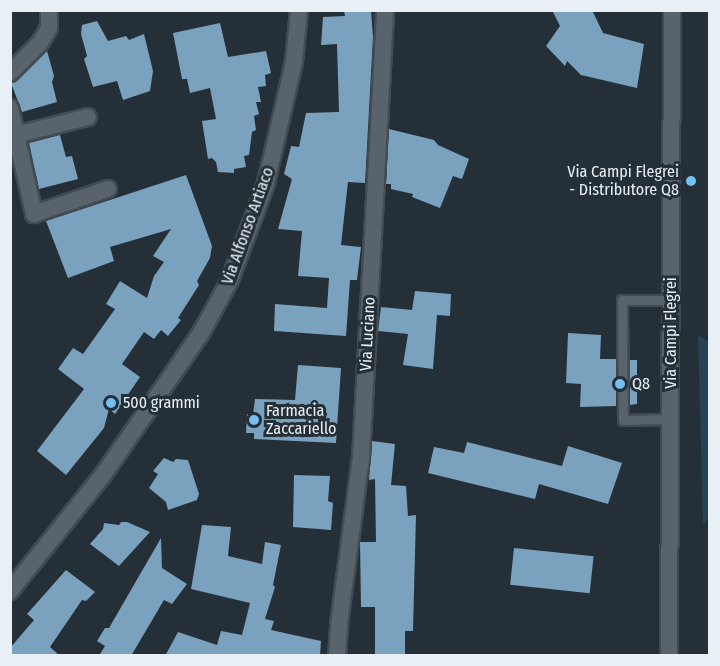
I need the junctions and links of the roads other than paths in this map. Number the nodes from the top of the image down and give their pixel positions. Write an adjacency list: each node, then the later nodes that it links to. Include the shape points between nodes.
1 (49, 10): 5 (main road, via 48,28 40,43)
2 (299, 10): 12 (main road, Via Alfonso Artiaco, via 294,62 266,183 230,280 201,333 110,465)
3 (385, 10): 13 (main road, Via Luciano, via 361,457)
4 (672, 10): 10 (main road, Via Campi Flegrei)
5 (10, 73)
6 (10, 108): 8 (main road)
7 (88, 117): 8 (main road)
8 (16, 135): 9 (main road, via 34,214)
9 (108, 189)
10 (671, 300): 11 (main road, Via Campi Flegrei); 11 (lane, via 622,300 622,420)
11 (670, 419): 14 (main road, Via Campi Flegrei)
12 (10, 591)
13 (337, 656)
14 (669, 656)

